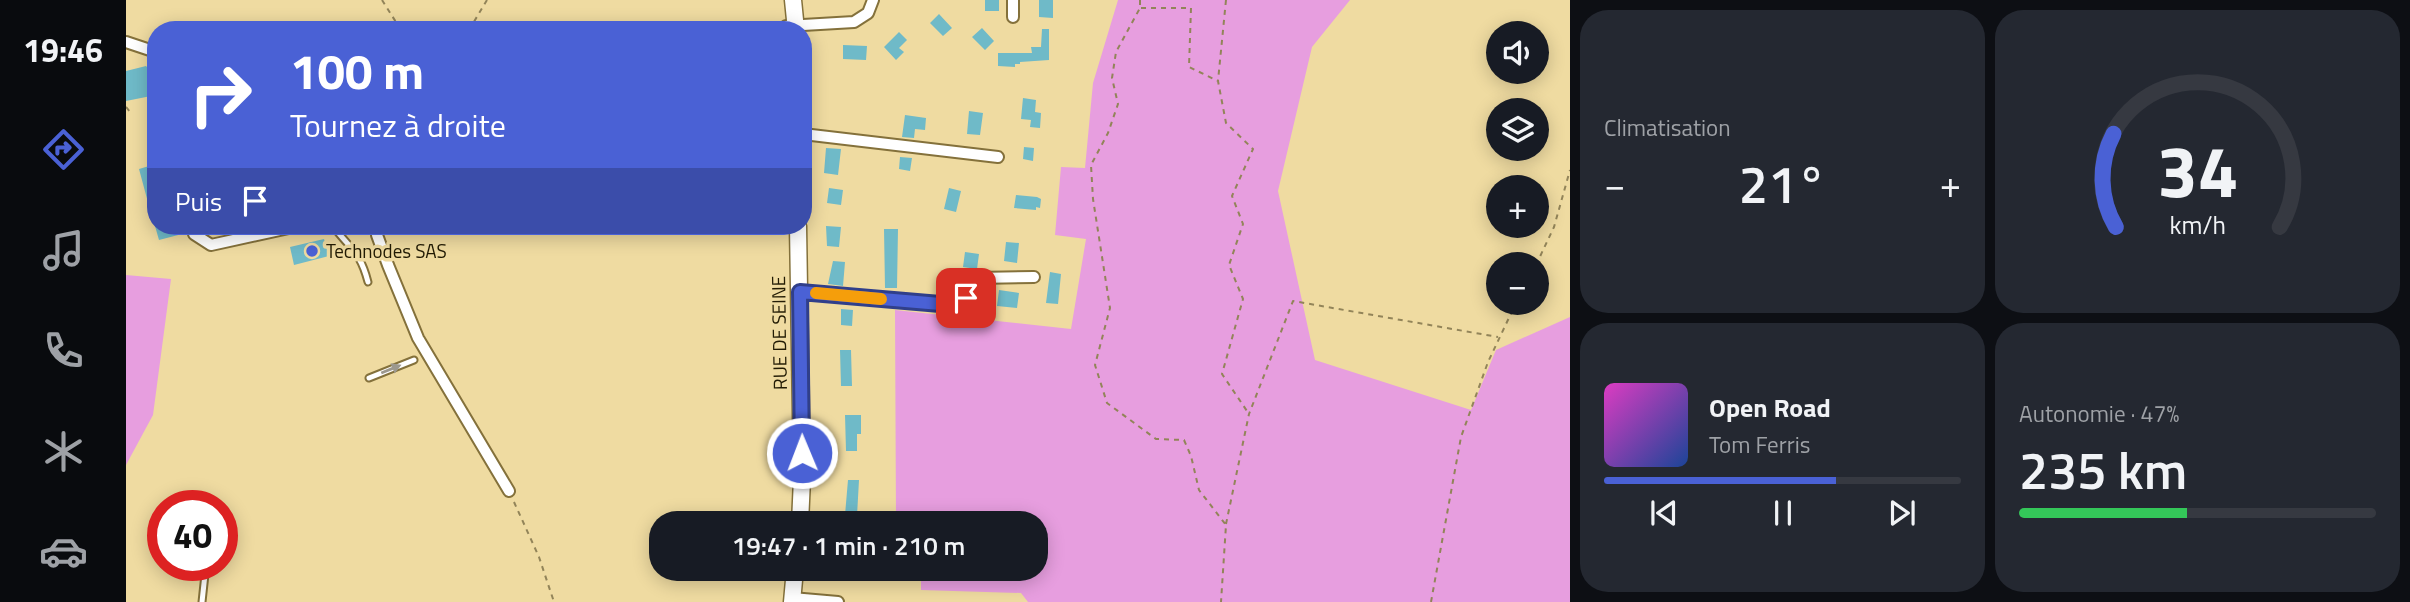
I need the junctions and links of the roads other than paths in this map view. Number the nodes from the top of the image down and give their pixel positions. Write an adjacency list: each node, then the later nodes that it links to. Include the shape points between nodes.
1 (786, 0): 6 (street)
2 (793, 0): 7 (street)
3 (873, 0): 8 (street, via 868,13 854,22)
4 (1013, 0): 5 (street)
5 (1013, 17)
6 (790, 21)
7 (792, 21)
8 (812, 26)
9 (126, 42): 10 (street)
10 (147, 49)
11 (812, 135): 12 (street)
12 (998, 157)
13 (196, 235): 14 (street, via 211,245)
14 (257, 235)
15 (341, 235): 19 (lane, via 364,265)
16 (377, 235): 23 (street, via 418,338)
17 (798, 235): 20 (street, RUE DE SEINE)
18 (1034, 276): 20 (street, via 976,278 966,298 952,305)
19 (368, 282)
20 (800, 292): 24 (street, RUE DE SEINE)
21 (414, 360): 22 (lane, one-way to 21)
22 (369, 379)
23 (509, 492)
24 (801, 511)
25 (204, 581): 28 (lane)
26 (794, 581): 27 (street)
27 (792, 600): 29 (street)
28 (202, 602)
29 (838, 602)

